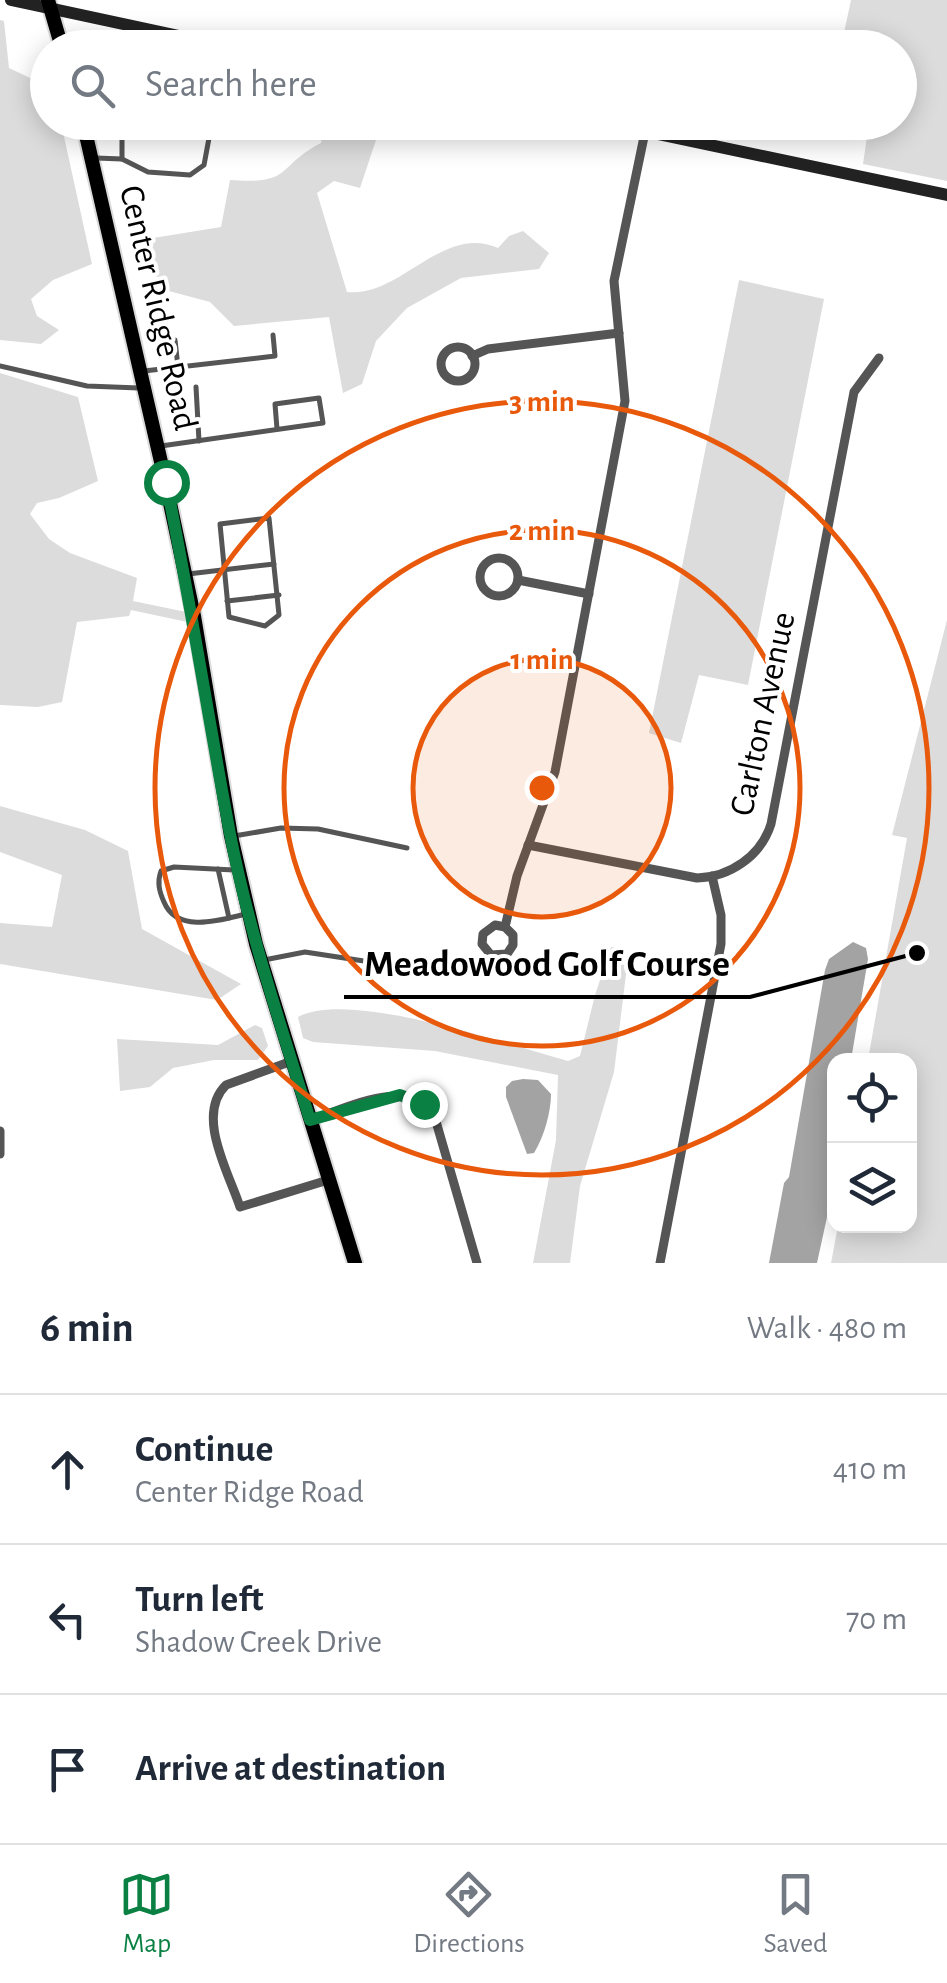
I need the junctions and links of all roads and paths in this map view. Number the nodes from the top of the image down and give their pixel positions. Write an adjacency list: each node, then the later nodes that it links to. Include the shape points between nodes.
1 (11, 0): 2 (street)
2 (49, 4): 3 (main road); 4 (street)
3 (57, 30)
4 (160, 30)
5 (88, 140): 10 (main road, Center Ridge Road)
6 (122, 140): 11 (lane)
7 (209, 140): 11 (lane, via 204,165 190,175 148,172)
8 (643, 140): 13 (street, via 615,273)
9 (683, 140): 12 (street)
10 (93, 158): 11 (lane); 20 (main road, Center Ridge Road)
11 (122, 158)
12 (947, 195)
13 (619, 333): 16 (street, via 488,348); 30 (street, via 625,401)
14 (273, 335): 19 (lane, via 274,356)
15 (175, 340): 19 (lane)
16 (472, 356)
17 (879, 358): 38 (street, Carlton Avenue, via 854,392 769,830 744,862)
18 (0, 366): 22 (lane, via 87,386)
19 (178, 367): 20 (lane)
20 (141, 372): 22 (main road, Center Ridge Road)
21 (196, 387): 24 (lane)
22 (144, 388): 25 (main road, Center Ridge Road)
23 (277, 430): 23 (lane, via 324,423 319,398 274,404); 24 (lane)
24 (199, 440): 25 (lane)
25 (158, 446): 28 (main road, Center Ridge Road)
26 (274, 564): 27 (lane); 27 (lane, via 269,518 220,524); 31 (lane)
27 (224, 570): 28 (lane); 32 (lane)
28 (185, 574): 33 (main road, Center Ridge Road)
29 (518, 580): 29 (street, via 507,559 494,558 481,570 481,583 494,596 512,591); 30 (street)
30 (588, 594): 34 (street, via 555,772)
31 (279, 595): 32 (lane); 32 (lane, via 279,615 265,626 229,617)
32 (227, 601)
33 (231, 836): 35 (lane, via 318,829); 37 (main road, Center Ridge Road)
34 (528, 845): 38 (street); 41 (street)
35 (406, 848)
36 (218, 869): 37 (lane); 40 (lane); 40 (lane, via 160,870 159,889 174,916)
37 (239, 870): 39 (main road, Center Ridge Road)
38 (712, 876): 51 (street, via 721,944)
39 (249, 914): 40 (lane); 42 (main road, Center Ridge Road)
40 (229, 918)
41 (505, 927)
42 (261, 961): 43 (lane, via 305,952); 44 (main road, Center Ridge Road)
43 (377, 963)
44 (292, 1061): 45 (main road, Center Ridge Road); 48 (street, via 226,1085 212,1121 240,1207)
45 (310, 1120): 48 (main road, Center Ridge Road); 50 (street, via 400,1095 424,1104 434,1118)
46 (0, 1131): 47 (street)
47 (0, 1154)
48 (328, 1180): 49 (main road, Center Ridge Road)
49 (355, 1263)
50 (477, 1263)
51 (660, 1263)

